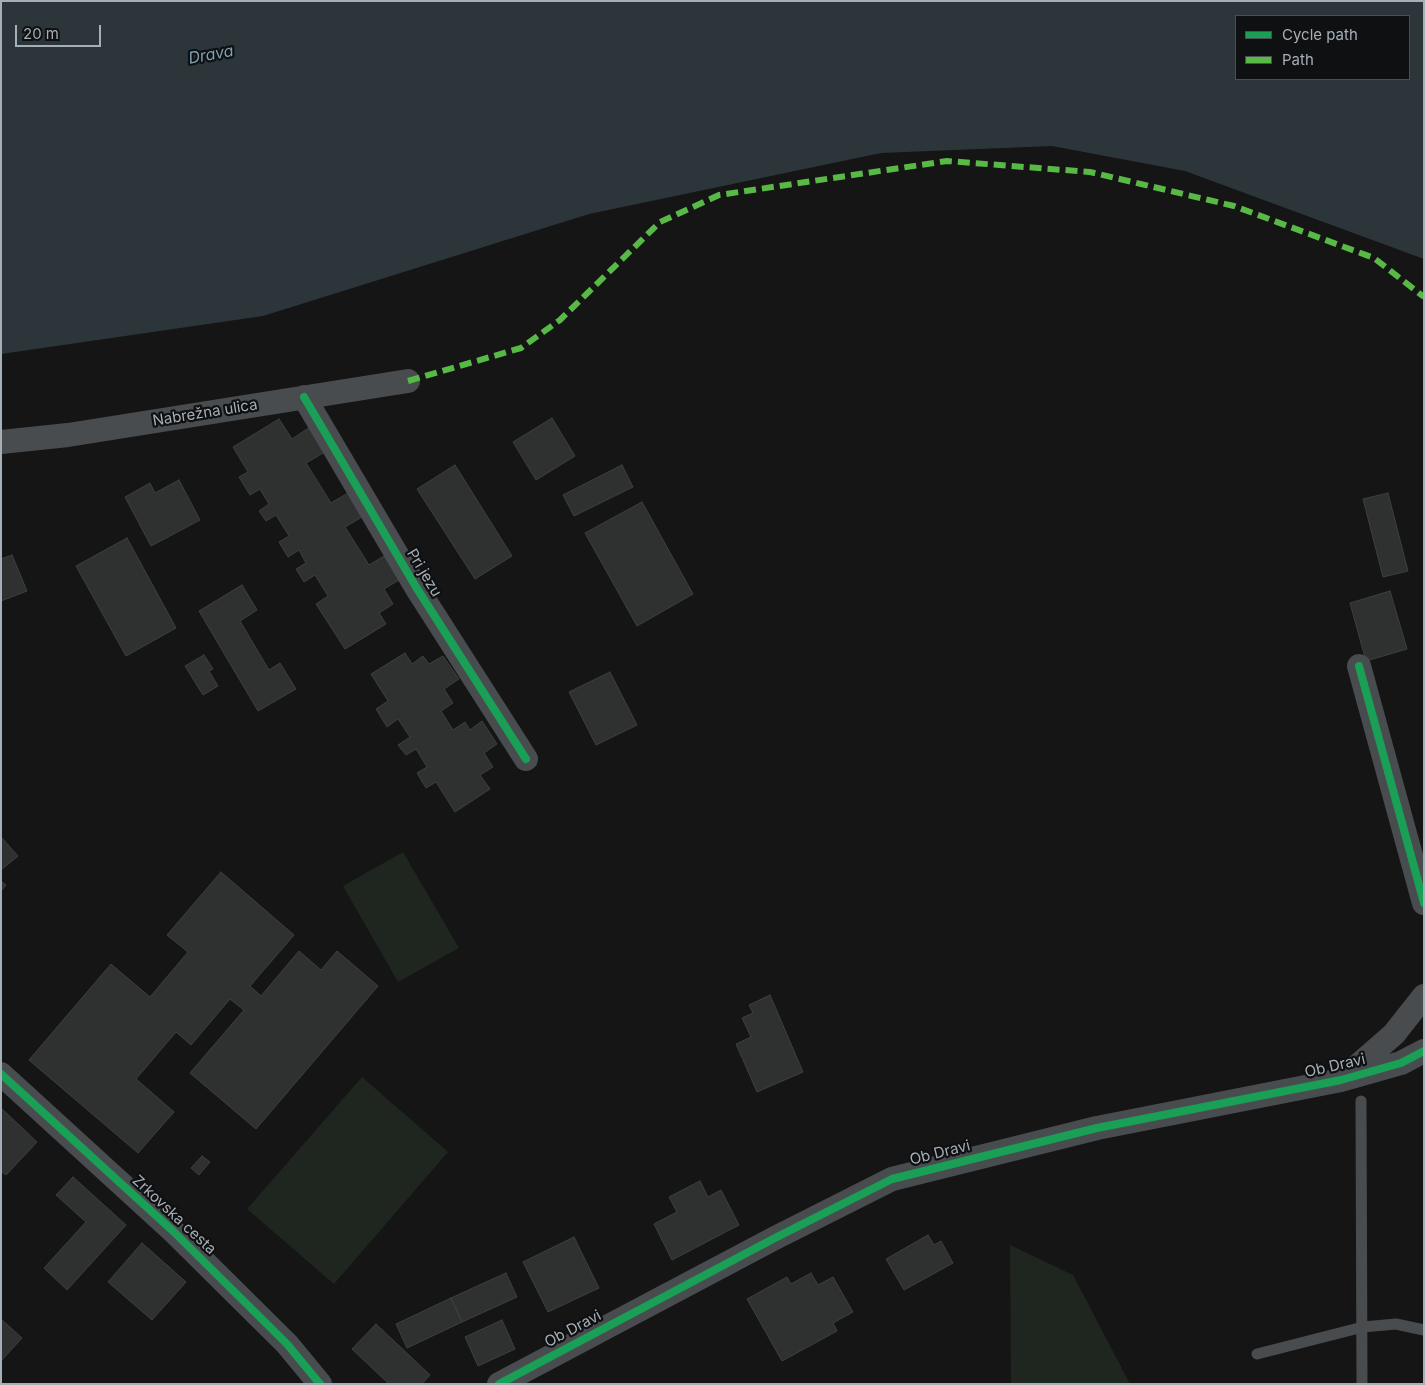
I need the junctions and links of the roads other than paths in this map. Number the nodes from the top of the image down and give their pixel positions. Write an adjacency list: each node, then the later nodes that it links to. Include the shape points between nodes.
1 (408, 381): 2 (street, Nabrežna ulica)
2 (304, 397): 3 (street, Nabrežna ulica, via 68,435); 5 (street, Pri jezu, via 416,587)
3 (1, 442)
4 (1359, 666): 6 (street)
5 (526, 759)
6 (1424, 903)
7 (1424, 996): 10 (street, Ob Dravi, via 1394,1034)
8 (1424, 1051): 10 (street, Ob Dravi, via 1401,1063)
9 (1, 1074): 15 (street, Zrkovska cesta, via 174,1232 287,1344)
10 (1341, 1080): 16 (street, Ob Dravi, via 1097,1128 892,1179)
11 (1361, 1102): 12 (lane)
12 (1363, 1327): 13 (lane, via 1396,1324); 14 (lane); 17 (lane)
13 (1424, 1330)
14 (1257, 1354)
15 (320, 1384)
16 (499, 1384)
17 (1362, 1384)

